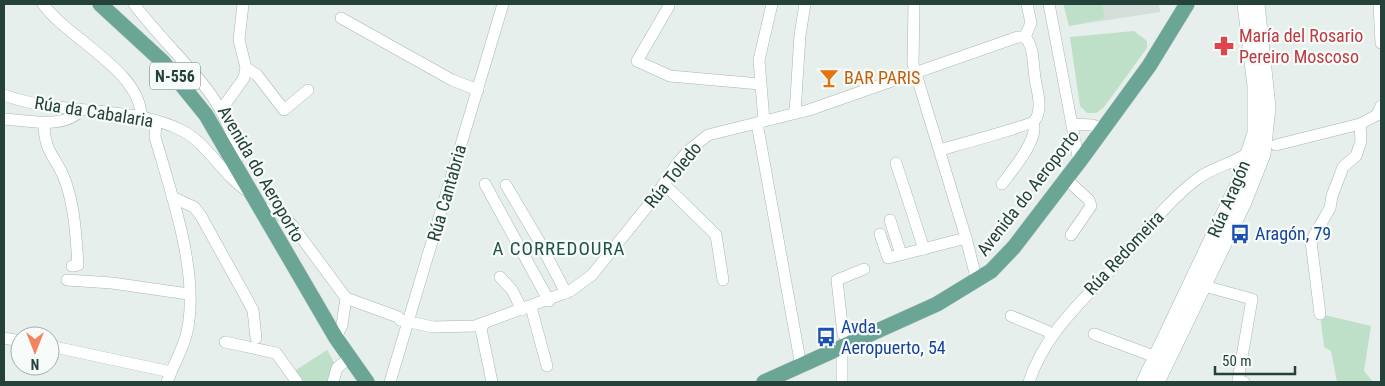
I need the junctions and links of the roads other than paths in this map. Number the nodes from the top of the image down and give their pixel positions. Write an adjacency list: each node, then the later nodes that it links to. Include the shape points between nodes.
1 (43, 4): 29 (street, via 68,30 113,66 135,94)
2 (100, 4): 43 (main road, Avenida do Aeroporto / N-556, via 177,78 206,115)
3 (134, 4): 27 (street, via 203,84)
4 (243, 4): 19 (street, via 239,40)
5 (503, 4): 23 (street, Rúa Cantabria)
6 (772, 4): 21 (street, via 760,60)
7 (805, 4): 28 (street)
8 (914, 4): 20 (street, via 912,52)
9 (1027, 4): 17 (street, via 1031,23)
10 (1049, 4): 35 (street)
11 (1187, 4): 37 (main road, Avenida do Aeroporto, via 1149,66)
12 (1245, 4): 39 (main road, Rúa Aragón)
13 (1257, 4): 39 (main road, Rúa Aragón, via 1268,107)
14 (1379, 4): 18 (street)
15 (669, 6): 21 (street, via 637,61 670,76)
16 (340, 18): 23 (street, via 452,80)
17 (1025, 37): 20 (street, Rúa Toledo); 34 (street, via 1030,48 1039,109)
18 (1381, 43)
19 (246, 68): 22 (street, via 257,75 284,110); 27 (street, via 241,86)
20 (915, 72): 28 (street, Rúa Toledo); 41 (street)
21 (760, 84): 33 (street)
22 (308, 90)
23 (478, 90): 74 (street, Rúa Cantabria)
24 (4, 95): 26 (street, Rúa da Cabalaria)
25 (1381, 106): 36 (street, via 1377,115)
26 (81, 110): 29 (street, Rúa da Cabalaria); 31 (street, via 71,118)
27 (221, 110): 43 (street, via 241,154)
28 (795, 113): 33 (street, Rúa Toledo)
29 (141, 118): 32 (street, Rúa da Cabalaria)
30 (4, 119): 31 (street)
31 (44, 122): 60 (street, via 45,146 63,176 74,215 78,265)
32 (156, 122): 51 (street, Rúa da Cabalaria, via 194,138 235,184); 52 (street, via 155,137)
33 (761, 122): 48 (street, Rúa Toledo, via 733,127 702,138 682,158); 86 (street)
34 (1033, 123): 41 (street); 49 (street, via 1031,141)
35 (1072, 124): 37 (street); 38 (street)
36 (1360, 124): 39 (street); 72 (street, via 1361,141 1356,156 1343,167 1330,208 1310,241)
37 (1103, 129): 40 (main road, Avenida do Aeroporto)
38 (1073, 136): 40 (street); 44 (street)
39 (1265, 141): 42 (main road, Rúa Aragón); 66 (main road, Rúa Aragón, via 1255,177)
40 (1093, 142): 44 (main road, Avenida do Aeroporto)
41 (940, 150): 57 (street)
42 (1248, 153): 77 (street, Rúa Redomeira, via 1197,179 1157,216); 83 (main road, Rúa Aragón, via 1238,184)
43 (234, 162): 51 (main road, Avenida do Aeroporto)
44 (1079, 162): 46 (main road, Avenida do Aeroporto)
45 (896, 163): 58 (street)
46 (1066, 179): 56 (street, via 1089,200 1091,206); 65 (main road, Avenida do Aeroporto, via 1014,247)
47 (485, 184): 70 (street)
48 (664, 184): 64 (street, via 716,235); 67 (street, Rúa Toledo, via 592,275)
49 (1002, 184)
50 (506, 185): 67 (street)
51 (250, 193): 53 (main road, Avenida do Aeroporto)
52 (172, 197): 68 (street, via 183,241); 78 (street, via 194,207 201,216 253,310)
53 (259, 208): 69 (street, via 278,212 292,225); 79 (main road, Avenida do Aeroporto)
54 (890, 220): 59 (street)
55 (880, 234): 59 (street, via 888,258)
56 (1071, 235)
57 (966, 238): 58 (street); 65 (street)
58 (924, 249): 59 (street)
59 (902, 254)
60 (72, 266)
61 (864, 269): 80 (street, via 838,280)
62 (500, 277): 71 (street)
63 (67, 280): 68 (street)
64 (723, 280)
65 (977, 281): 80 (main road, Avenida do Aeroporto, via 936,304)
66 (1204, 286): 97 (main road, Rúa Aragón); 98 (street, via 1252,299 1238,380)
67 (566, 293): 70 (street, Rúa Toledo)
68 (188, 294): 87 (street, via 187,333)
69 (346, 298): 74 (street, Rúa Toledo); 79 (street, via 342,325)
70 (549, 301): 71 (street, Rúa Toledo)
71 (526, 308): 75 (street, Rúa Toledo); 85 (street)
72 (1320, 314)
73 (1011, 316): 77 (street, via 1047,331)
74 (410, 322): 75 (street, Rúa Toledo, via 447,328); 91 (street, Rúa Cantabria)
75 (483, 325): 92 (street, via 481,330)
76 (1094, 334): 83 (street)
77 (1051, 337): 95 (street, Rúa Redomeira)
78 (256, 338)
79 (336, 338): 84 (main road, Avenida do Aeroporto)
80 (842, 340): 86 (main road, Avenida do Aeroporto); 94 (street)
81 (225, 342): 88 (street, via 276,354)
82 (60, 349): 87 (street)
83 (1156, 357): 96 (main road, Rúa Aragón)
84 (349, 358): 89 (street, via 337,368); 90 (main road, Avenida do Aeroporto)
85 (547, 366)
86 (801, 366): 93 (main road, Avenida do Aeroporto)
87 (169, 377)
88 (297, 382)
89 (333, 382)
90 (367, 382)
91 (390, 382)
92 (492, 382)
93 (764, 382)
94 (842, 382)
95 (1029, 382)
96 (1144, 382)
97 (1157, 382)
98 (1244, 382)

